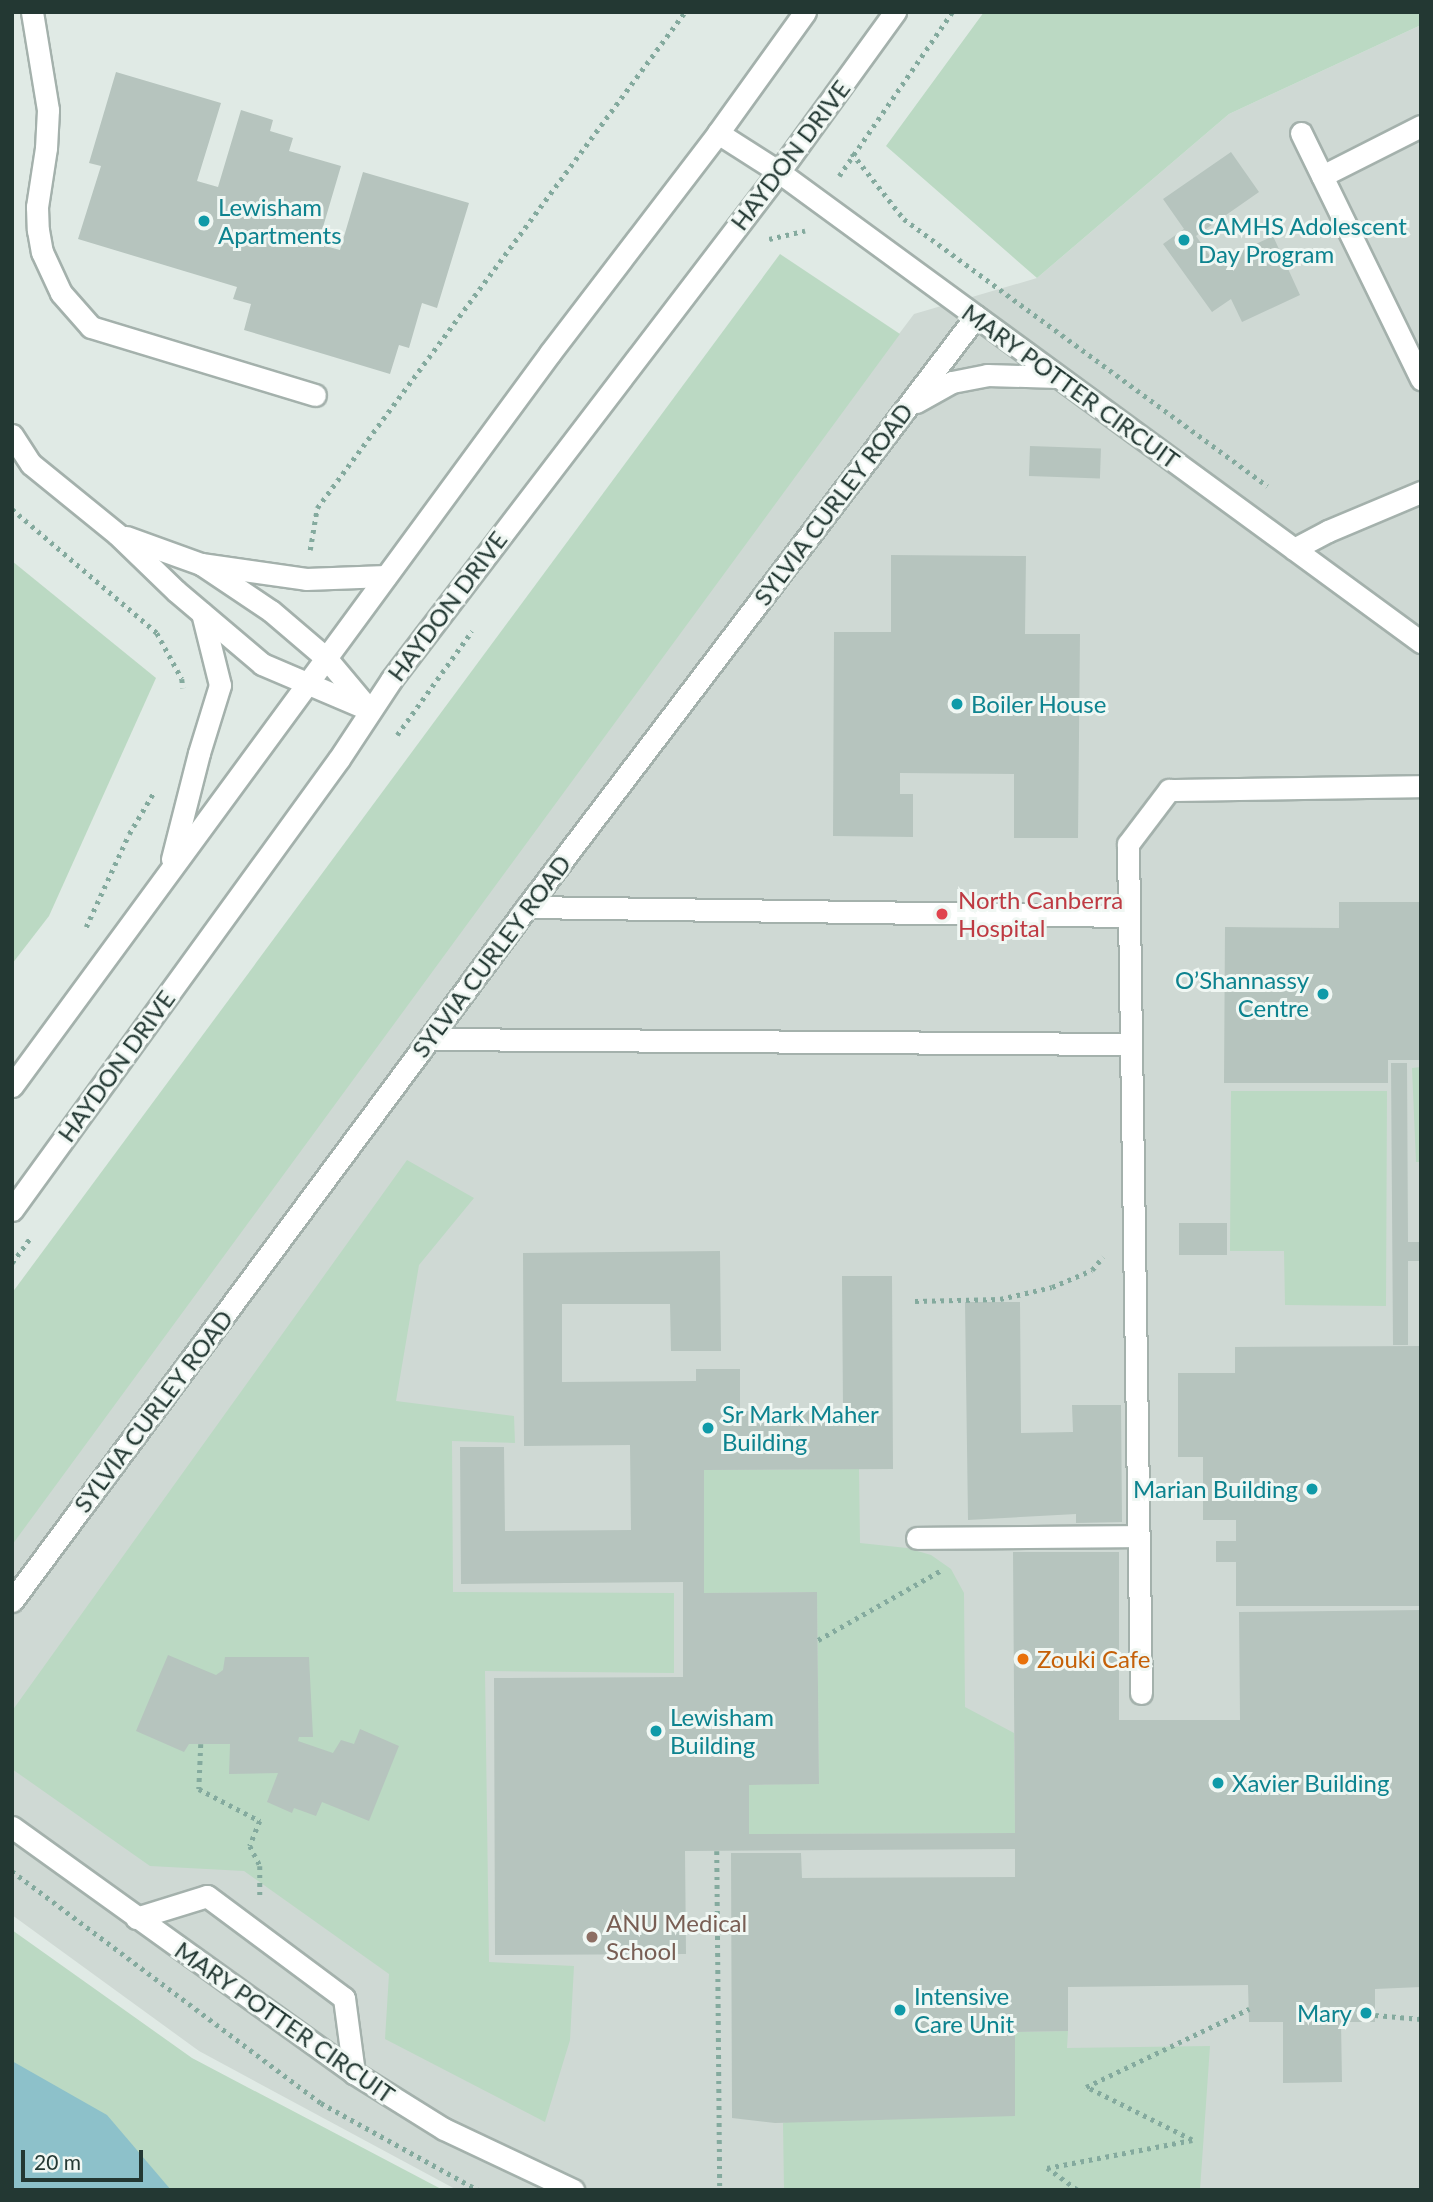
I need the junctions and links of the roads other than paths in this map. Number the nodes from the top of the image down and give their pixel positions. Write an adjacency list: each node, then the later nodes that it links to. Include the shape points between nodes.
1 (32, 12): 12 (street, via 48,110 38,230 42,252 61,293 91,327)
2 (805, 12): 5 (street)
3 (895, 12): 7 (street, HAYDON DRIVE)
4 (1421, 126): 8 (street)
5 (718, 134): 7 (street, MARY POTTER CIRCUIT); 19 (street)
6 (1301, 134): 8 (street)
7 (779, 172): 9 (street, MARY POTTER CIRCUIT); 24 (street, HAYDON DRIVE)
8 (1322, 176): 11 (street)
9 (976, 316): 10 (street, MARY POTTER CIRCUIT); 13 (street, SYLVIA CURLEY ROAD)
10 (1058, 377): 13 (street, via 987,374 953,382); 17 (street, MARY POTTER CIRCUIT)
11 (1421, 379)
12 (314, 395)
13 (908, 407): 27 (street, SYLVIA CURLEY ROAD)
14 (12, 435): 16 (street, via 31,464)
15 (1421, 492): 17 (street)
16 (117, 534): 18 (street); 20 (street)
17 (1294, 549): 21 (street, MARY POTTER CIRCUIT)
18 (201, 564): 19 (street, via 306,579); 22 (street, via 271,611)
19 (386, 576): 22 (street)
20 (202, 614): 23 (street, via 262,664); 26 (street, via 220,685)
21 (1421, 642)
22 (326, 658): 23 (street); 24 (street)
23 (307, 684): 24 (street); 26 (street)
24 (370, 710): 32 (street, HAYDON DRIVE)
25 (1421, 786): 28 (street, via 1169,790 1128,844)
26 (169, 872): 31 (street)
27 (527, 907): 28 (street); 29 (street, SYLVIA CURLEY ROAD)
28 (1129, 916): 30 (street)
29 (429, 1039): 30 (street); 35 (street, SYLVIA CURLEY ROAD)
30 (1131, 1044): 33 (street)
31 (12, 1086)
32 (12, 1210)
33 (1138, 1536): 34 (street); 36 (street)
34 (917, 1538)
35 (12, 1601)
36 (1141, 1693)
37 (12, 1827): 38 (street, MARY POTTER CIRCUIT)
38 (136, 1918): 39 (street, MARY POTTER CIRCUIT); 39 (street, via 207,1896 344,1998)
39 (354, 2073): 40 (street, MARY POTTER CIRCUIT, via 444,2129)
40 (573, 2190)

